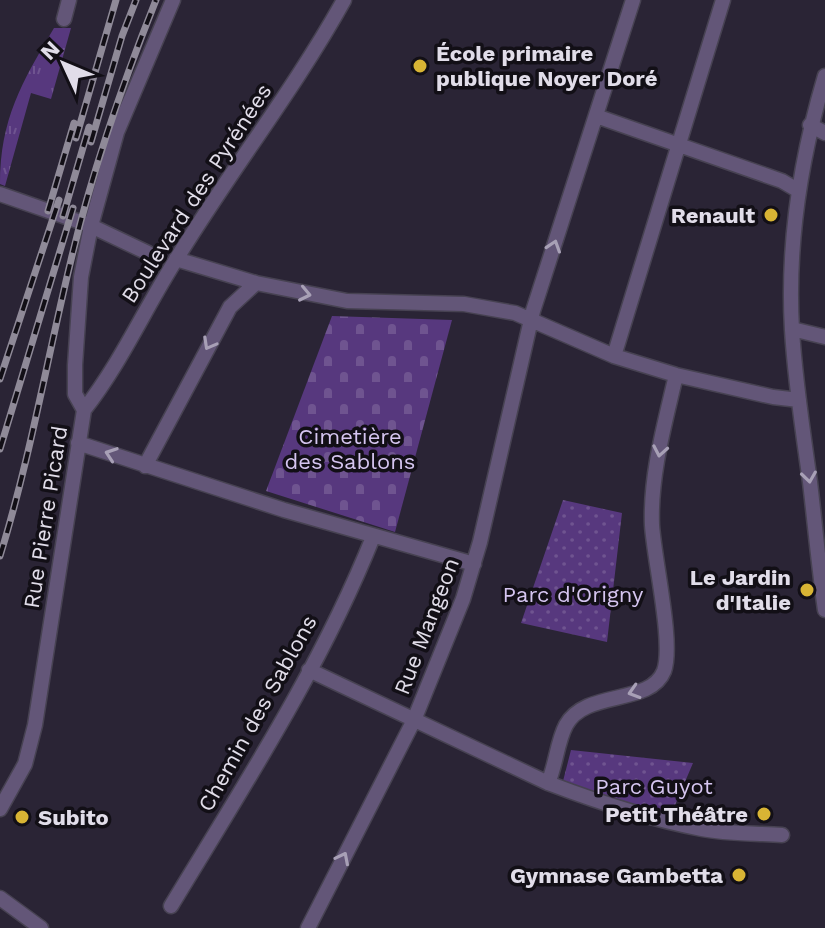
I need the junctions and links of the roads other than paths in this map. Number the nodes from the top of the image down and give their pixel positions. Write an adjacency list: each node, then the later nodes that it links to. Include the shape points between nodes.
1 (69, 0): 6 (street)
2 (173, 0): 14 (street, Rue Pierre Picard, via 117,132)
3 (344, 0): 16 (street, Boulevard des Pyrénées)
4 (633, 0): 8 (street, Rue Mangeon)
5 (723, 0): 11 (street)
6 (64, 19)
7 (825, 76): 9 (street)
8 (596, 116): 11 (street); 18 (street, Rue Mangeon, one-way to 8)
9 (810, 125): 10 (street); 12 (street)
10 (825, 133)
11 (679, 144): 12 (street); 21 (street)
12 (799, 191): 19 (street)
13 (0, 194): 14 (street)
14 (91, 226): 15 (street); 24 (street, Rue Pierre Picard, via 81,277 75,365 75,394)
15 (148, 253)
16 (176, 259): 17 (street); 24 (street, Boulevard des Pyrénées)
17 (256, 283): 18 (street, one-way to 18, via 347,301 475,305); 26 (street, one-way to 26, via 230,307)
18 (531, 321): 21 (street); 28 (street, Rue Mangeon)
19 (792, 329): 20 (street); 23 (street)
20 (825, 337)
21 (614, 356): 22 (street)
22 (676, 375): 23 (street); 32 (street, one-way to 32, via 658,455 652,522 668,650 663,673 645,690 577,712 566,725)
23 (799, 400): 29 (street, one-way to 29)
24 (84, 410): 25 (street, Rue Pierre Picard)
25 (78, 443): 26 (street, one-way to 25); 33 (street, Rue Pierre Picard, via 35,725 25,764)
26 (145, 466): 27 (street)
27 (373, 537): 28 (street); 30 (street, Chemin des Sablons)
28 (474, 564): 31 (street, Rue Mangeon)
29 (825, 610)
30 (309, 670): 31 (street); 36 (street, Chemin des Sablons)
31 (414, 720): 32 (street); 39 (street, Rue Mangeon, one-way to 31)
32 (548, 783): 34 (street, via 633,813 705,830)
33 (0, 809)
34 (782, 835)
35 (6, 902): 37 (street); 38 (street)
36 (171, 906)
37 (0, 918)
38 (41, 928)
39 (308, 928)

